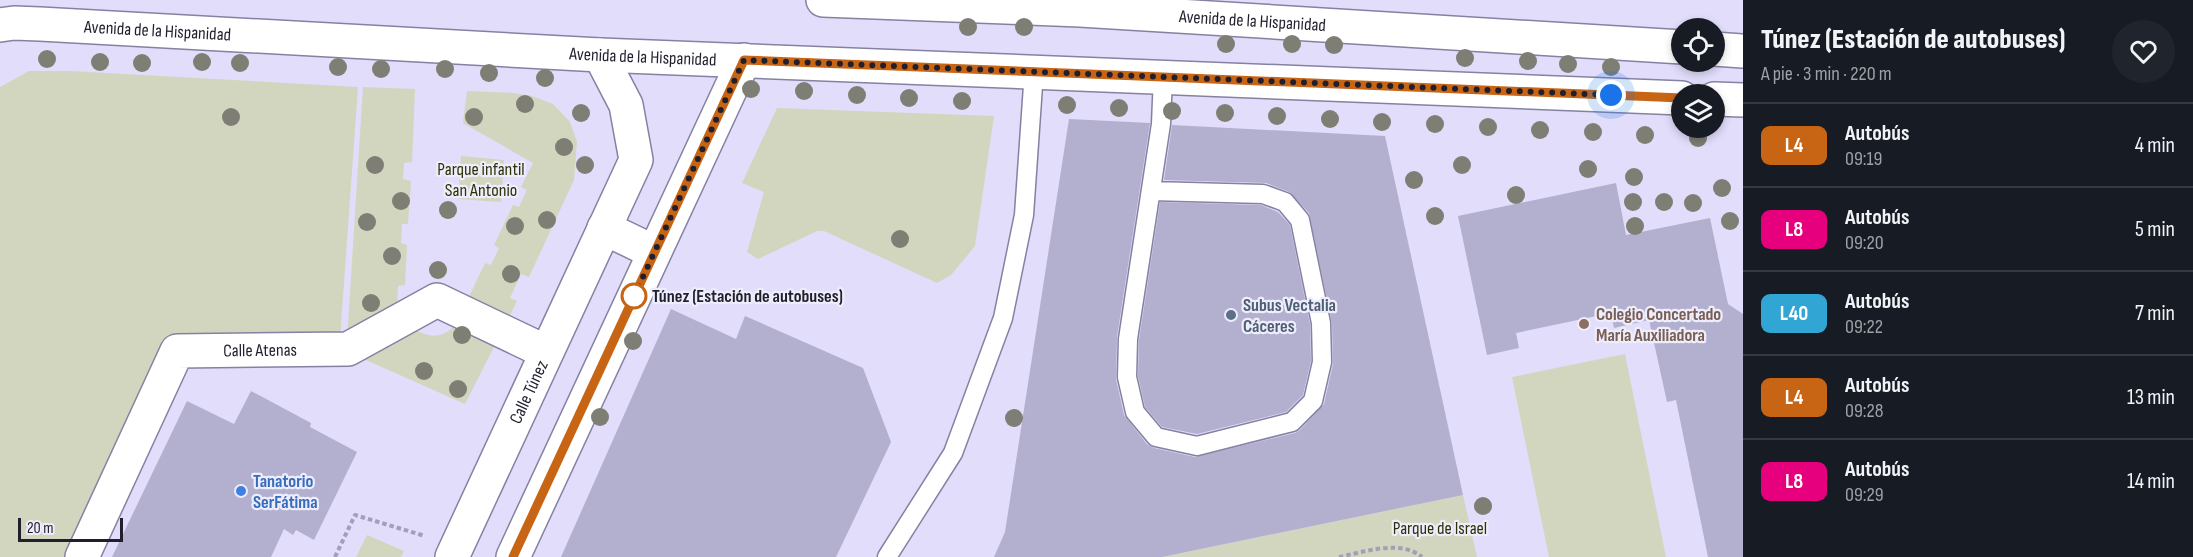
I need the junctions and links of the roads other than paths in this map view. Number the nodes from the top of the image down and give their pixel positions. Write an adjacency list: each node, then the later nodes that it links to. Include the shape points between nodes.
1 (823, 0): 2 (main road, Avenida de la Hispanidad)
2 (1026, 4): 3 (main road, Avenida de la Hispanidad)
3 (1125, 7): 5 (main road, Avenida de la Hispanidad)
4 (0, 25): 8 (main road, Avenida de la Hispanidad)
5 (1671, 46)
6 (1725, 50): 7 (main road)
7 (1743, 51)
8 (600, 56): 9 (main road, Avenida de la Hispanidad); 16 (main road, Calle Túnez, via 627,105 636,160)
9 (744, 60): 10 (main road, Avenida de la Hispanidad); 17 (main road)
10 (1034, 71): 11 (main road, Avenida de la Hispanidad); 22 (lane, via 1024,215 1003,318 953,453)
11 (1163, 76): 12 (main road, Avenida de la Hispanidad); 15 (lane)
12 (1671, 98)
13 (1725, 99): 14 (main road)
14 (1743, 100)
15 (1151, 191): 15 (lane, via 1128,339 1127,377 1135,412 1156,437 1197,446 1292,422 1313,401 1322,362 1321,324 1300,220 1285,202 1263,194)
16 (604, 228): 17 (main road); 18 (main road, Calle Túnez)
17 (654, 252): 21 (main road)
18 (546, 352): 19 (main road, Calle Túnez); 20 (main road, Calle Atenas, via 437,300 348,349 177,351)
19 (454, 552)
20 (82, 557)
21 (513, 557)
22 (887, 557)

